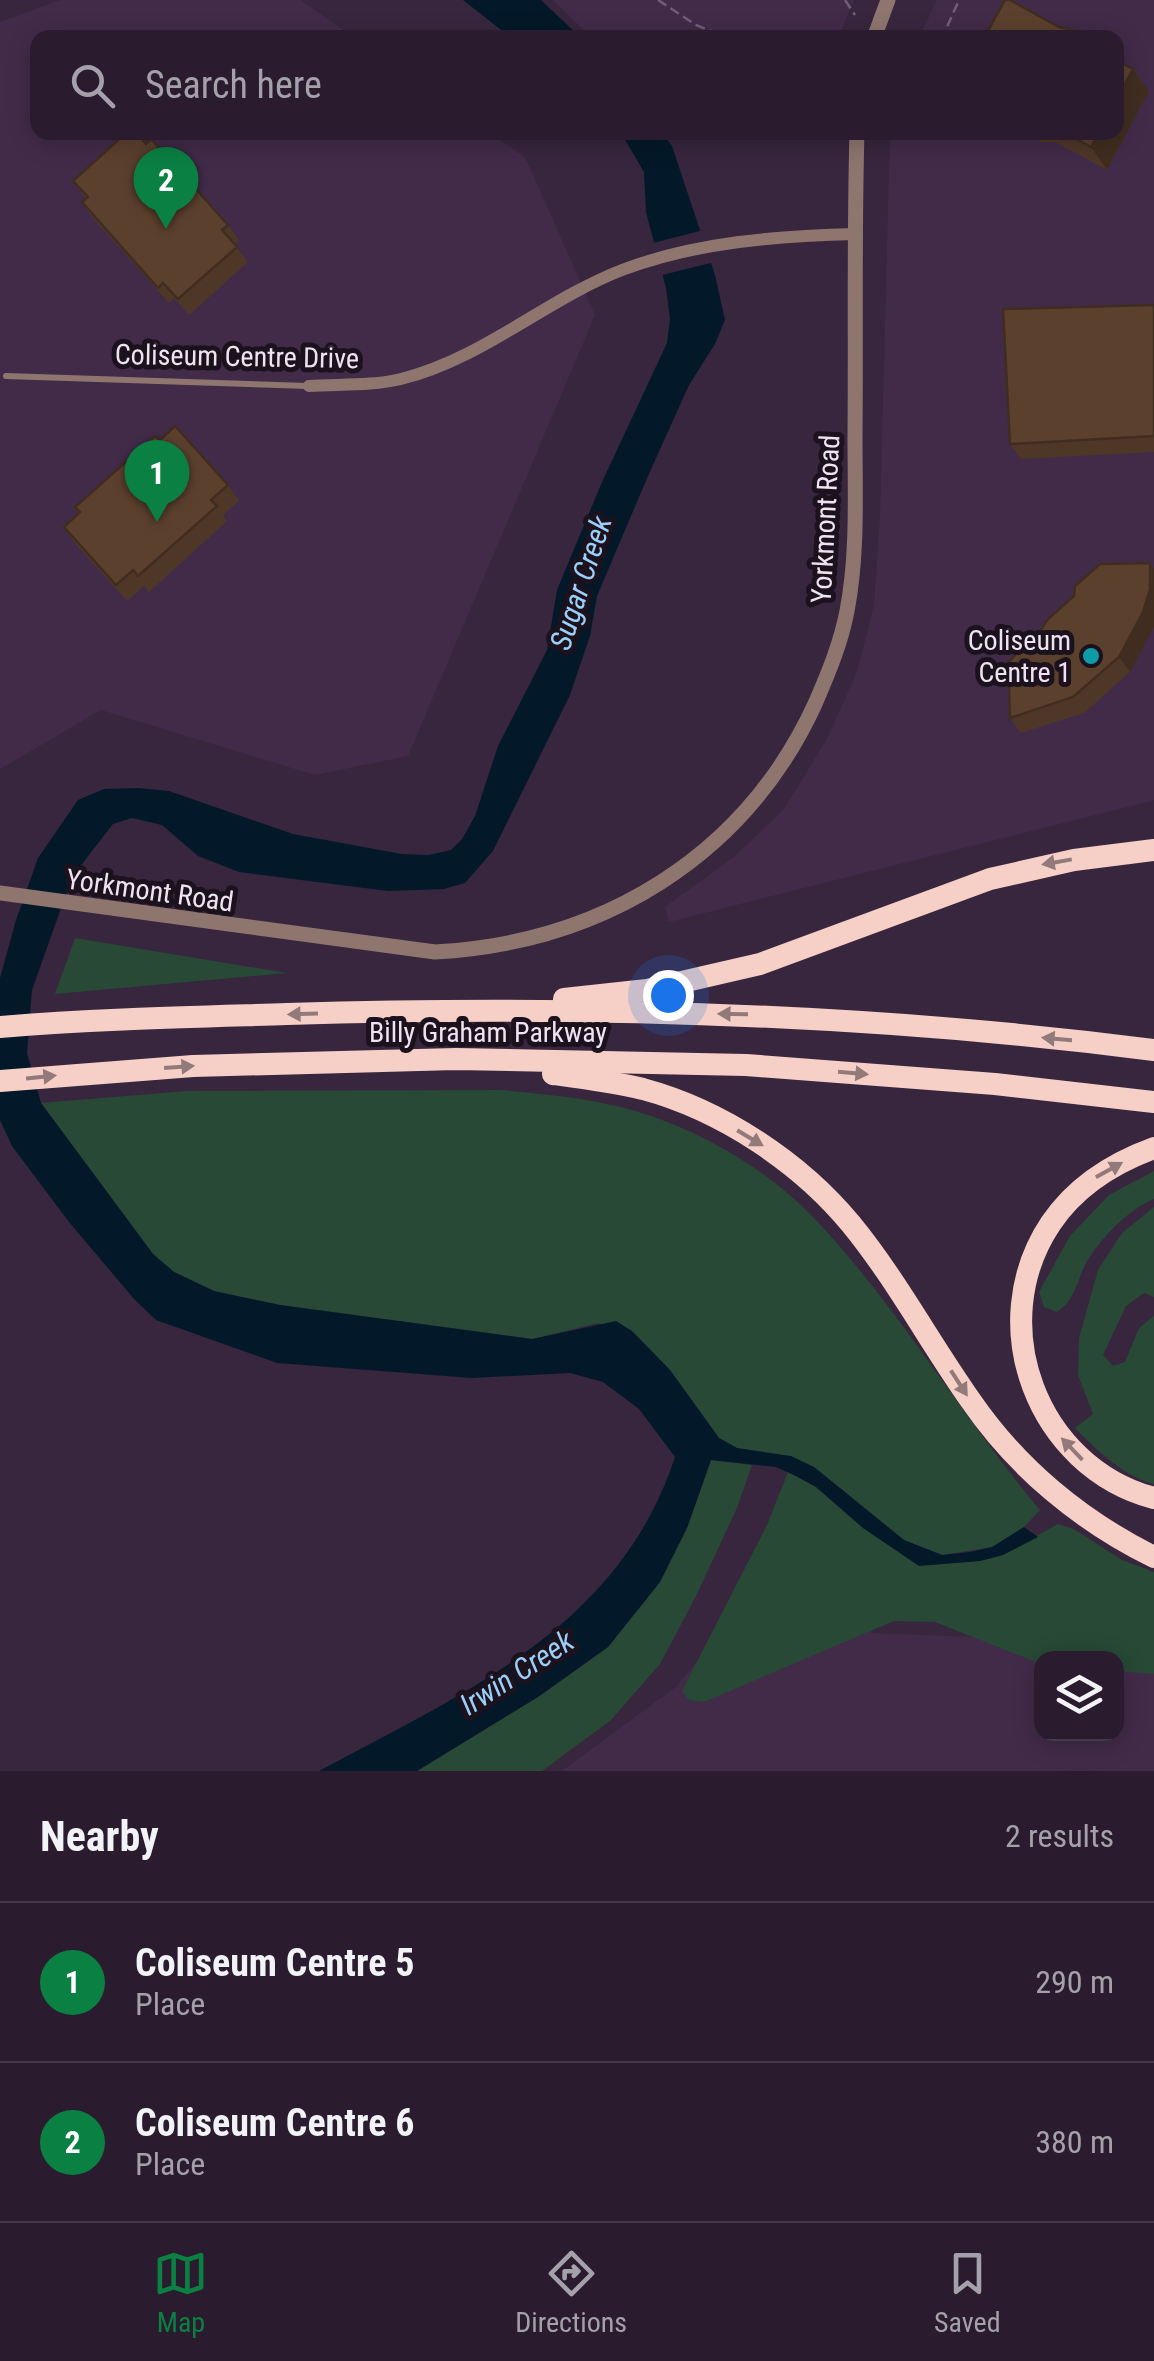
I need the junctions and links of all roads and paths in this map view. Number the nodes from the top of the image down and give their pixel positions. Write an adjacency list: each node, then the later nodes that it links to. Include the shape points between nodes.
1 (658, 0): 6 (path)
2 (845, 0): 5 (path)
3 (959, 0): 8 (path)
4 (890, 3): 7 (street)
5 (855, 15)
6 (708, 30)
7 (878, 30)
8 (949, 30)
9 (857, 140): 10 (street, Yorkmont Road)
10 (856, 234): 12 (street, Coliseum Centre Drive, via 745,240 678,254 586,286 436,368 387,382); 14 (street, Yorkmont Road, via 847,610 805,726 772,780 694,860 585,922 482,950 435,952)
11 (6, 376): 12 (lane, Coliseum Centre Drive)
12 (309, 386)
13 (1154, 850): 15 (highway, one-way to 15, via 990,878 760,964 666,986)
14 (0, 894)
15 (459, 1009): 16 (highway, Billy Graham Parkway, one-way to 16); 17 (highway, Billy Graham Parkway, one-way to 15, via 749,1014)
16 (0, 1027)
17 (1154, 1050)
18 (456, 1060): 19 (highway, Billy Graham Parkway, one-way to 18, via 192,1066); 20 (highway, Billy Graham Parkway, one-way to 20, via 746,1065); 23 (highway, one-way to 23, via 646,1090 769,1150 850,1223 1016,1457 1088,1518)
19 (0, 1082)
20 (1154, 1102)
21 (1154, 1148): 22 (highway, one-way to 21, via 1089,1466 1055,1431 1034,1394 1020,1323 1028,1271 1053,1219 1093,1178)
22 (1154, 1498)
23 (1154, 1556)

